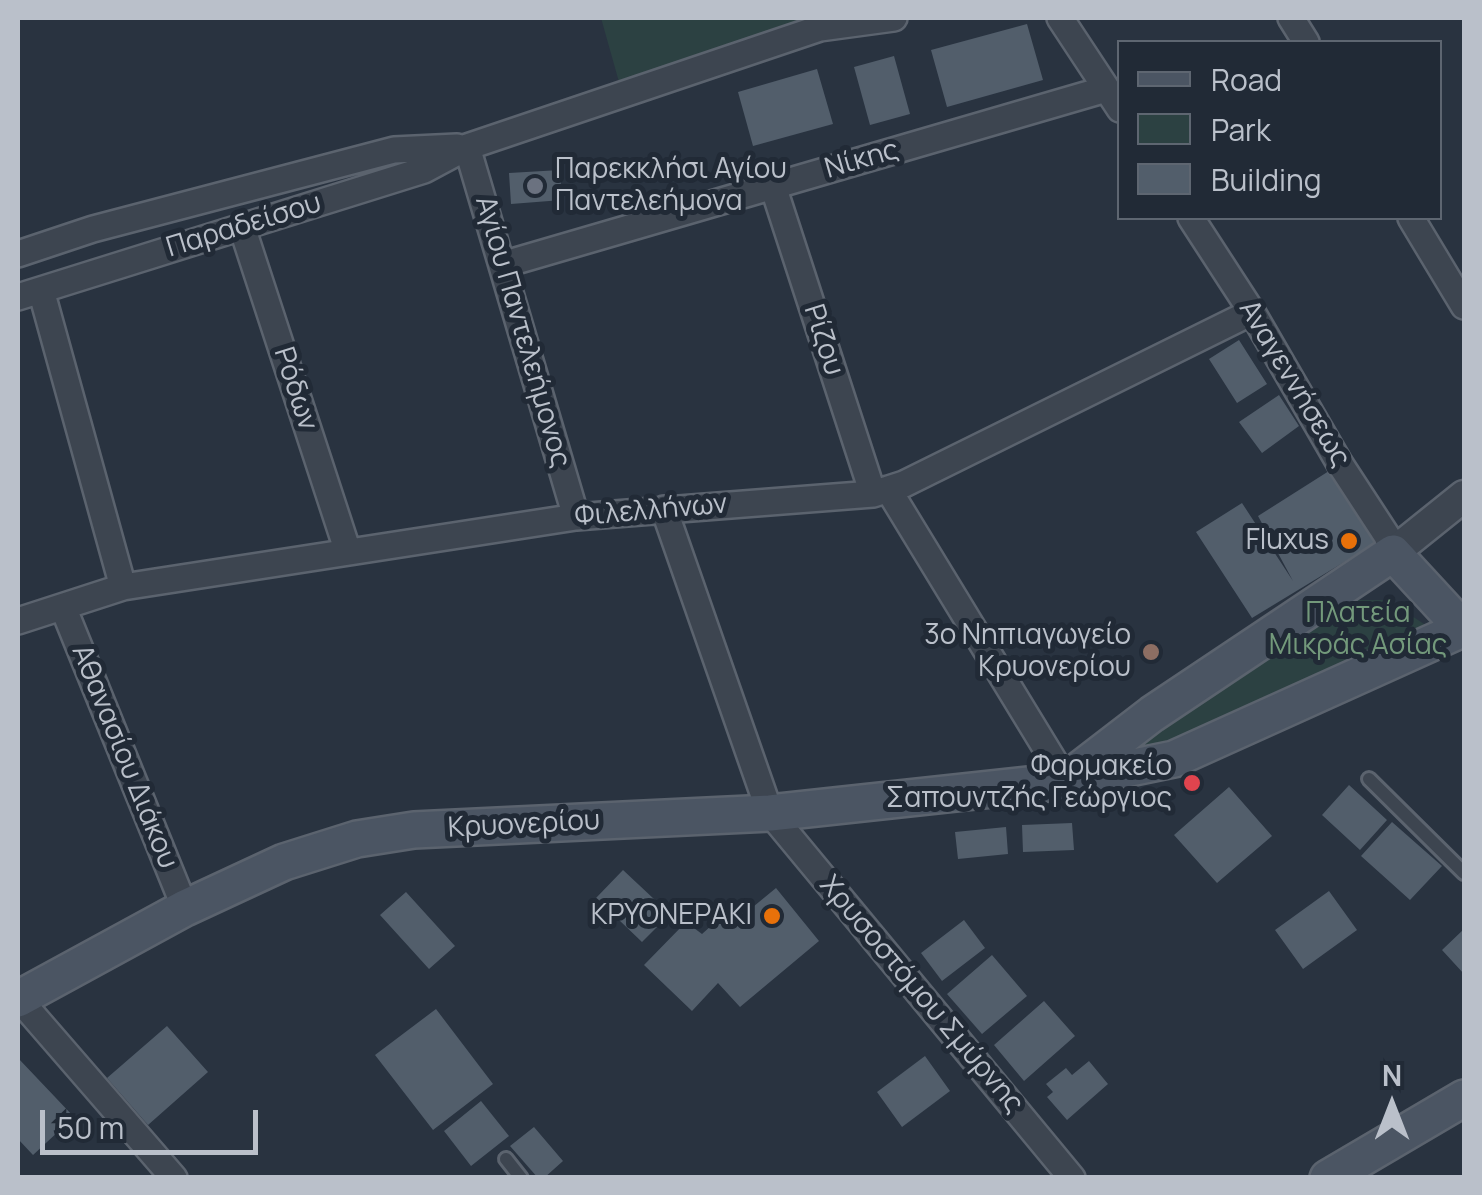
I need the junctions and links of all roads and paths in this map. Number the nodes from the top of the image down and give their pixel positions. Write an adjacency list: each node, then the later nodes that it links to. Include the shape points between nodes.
1 (894, 18): 4 (street, Παραδείσου)
2 (1060, 18): 6 (street)
3 (1291, 18): 5 (street)
4 (826, 23): 7 (street, Παραδείσου)
5 (1305, 40)
6 (1113, 99): 8 (street, Νίκης)
7 (467, 146): 11 (street, Παραδείσου, via 424,170); 12 (street, Παραδείσου, via 394,150); 13 (street, Αγίου Παντελεήμονος)
8 (772, 186): 13 (street, Νίκης); 17 (street, Ρίζου)
9 (1191, 220): 16 (street, Αναγεννήσεως)
10 (1412, 220): 15 (street)
11 (242, 227): 14 (street, Παραδείσου); 21 (street, Ρόδων)
12 (18, 254)
13 (502, 265): 20 (street, Αγίου Παντελεήμονος)
14 (29, 293): 23 (street)
15 (1464, 306)
16 (1252, 312): 17 (street, Φιλελλήνων); 22 (street, Αναγεννήσεως)
17 (880, 492): 19 (street, Φιλελλήνων); 28 (street, Ρίζου)
18 (1464, 496): 22 (street)
19 (664, 510): 20 (street, Φιλελλήνων); 29 (street)
20 (576, 517): 21 (street, Φιλελλήνων)
21 (348, 552): 23 (street, Φιλελλήνων)
22 (1393, 554): 26 (main road, Κρυονερίου); 28 (main road, via 1152,714)
23 (123, 587): 24 (street, Φιλελλήνων)
24 (63, 606): 25 (street, Φιλελλήνων); 31 (street, Αθανασίου Διάκου)
25 (18, 620)
26 (1463, 630): 28 (main road, Κρυονερίου, via 1174,759)
27 (1369, 778): 30 (lane)
28 (1066, 780): 29 (main road, Κρυονερίου)
29 (770, 813): 31 (main road, Κρυονερίου, via 414,830 284,862); 37 (street, Χρυσοστόμου Σμύρνης)
30 (1464, 872)
31 (184, 908): 32 (main road, Κρυονερίου)
32 (18, 998): 35 (street)
33 (1464, 1098): 38 (main road)
34 (506, 1159): 36 (lane)
35 (174, 1178)
36 (521, 1178)
37 (1072, 1178)
38 (1328, 1178)

